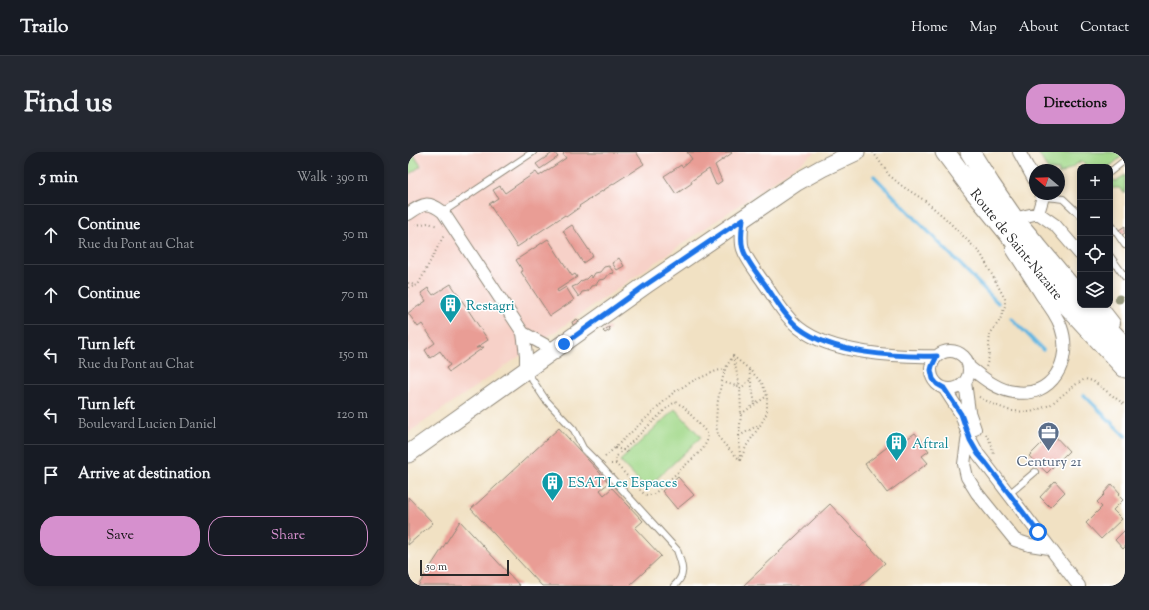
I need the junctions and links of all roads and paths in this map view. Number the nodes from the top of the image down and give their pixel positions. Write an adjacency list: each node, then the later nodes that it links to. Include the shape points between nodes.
1 (533, 152): 15 (lane)
2 (833, 152): 11 (main road)
3 (856, 152): 11 (main road)
4 (873, 152): 43 (path, via 889,175 944,217 981,254 1005,299 1000,320 990,334 989,357)
5 (945, 152): 12 (main road, Route de Saint-Nazaire)
6 (970, 152): 19 (main road, Route de Saint-Nazaire)
7 (1019, 152): 9 (street)
8 (1124, 163): 10 (lane)
9 (1029, 170)
10 (1113, 170)
11 (797, 182): 18 (main road)
12 (974, 191): 39 (street, via 1052,310 1061,327 1065,349 1061,368 1051,381 1040,389 1028,393 1013,392 999,387); 40 (main road, Route de Saint-Nazaire, via 1061,298)
13 (1041, 200): 17 (street)
14 (1063, 200): 16 (lane)
15 (443, 212): 20 (street, via 434,206 422,205); 21 (street)
16 (1077, 212)
17 (1038, 213): 19 (street); 24 (street, via 1054,225)
18 (743, 219): 36 (main road); 38 (street, via 743,249 750,262 785,314 812,337 850,349 919,357)
19 (1014, 219): 30 (main road, Route de Saint-Nazaire)
20 (410, 220): 21 (path)
21 (448, 226): 28 (path); 33 (street)
22 (1113, 227): 23 (lane)
23 (1125, 245)
24 (1077, 251)
25 (1113, 260): 26 (lane)
26 (1125, 277)
27 (408, 282): 28 (path)
28 (416, 286): 29 (path)
29 (408, 288)
30 (1077, 294)
31 (1089, 308): 35 (main road)
32 (1102, 308): 34 (street)
33 (523, 333): 36 (street); 44 (street)
34 (1125, 339)
35 (1125, 346)
36 (554, 350): 44 (main road)
37 (733, 356): 41 (path); 42 (path); 48 (path)
38 (937, 356): 39 (street, via 950,351 959,353); 49 (street, via 931,370 933,379)
39 (969, 367): 47 (street)
40 (1125, 368)
41 (726, 369): 46 (path); 58 (path, via 693,380 674,392)
42 (749, 369): 45 (path); 50 (path, via 762,383)
43 (985, 370)
44 (526, 371): 61 (main road); 63 (lane, via 545,399 574,430 583,448)
45 (750, 380): 48 (path); 52 (path)
46 (722, 382): 48 (path); 62 (path, via 717,403 716,425 719,437)
47 (965, 382): 49 (street, via 951,390); 64 (street, via 969,412)
48 (740, 388): 54 (path)
49 (944, 388): 56 (street, via 961,414)
50 (767, 396): 52 (path); 55 (path, via 766,413)
51 (976, 396): 53 (path, via 1011,411 1031,412 1050,405 1085,379 1093,381)
52 (755, 404): 54 (path)
53 (1125, 405)
54 (740, 414): 57 (path)
55 (761, 424): 57 (path); 62 (path)
56 (968, 435): 64 (street); 67 (street, via 964,464 967,477 977,493 1015,540)
57 (739, 436): 62 (path)
58 (615, 448): 59 (path); 63 (path)
59 (623, 450): 59 (path, via 616,457 616,464 644,494 653,495 702,449 708,441 708,434 683,406 675,402); 60 (path)
60 (629, 453)
61 (408, 454)
62 (740, 460)
63 (598, 463): 68 (lane, via 677,550 683,568 680,580)
64 (986, 463): 66 (street)
65 (1035, 472): 66 (lane)
66 (1009, 494): 67 (street)
67 (1049, 548): 69 (street)
68 (674, 586)
69 (1079, 586)

